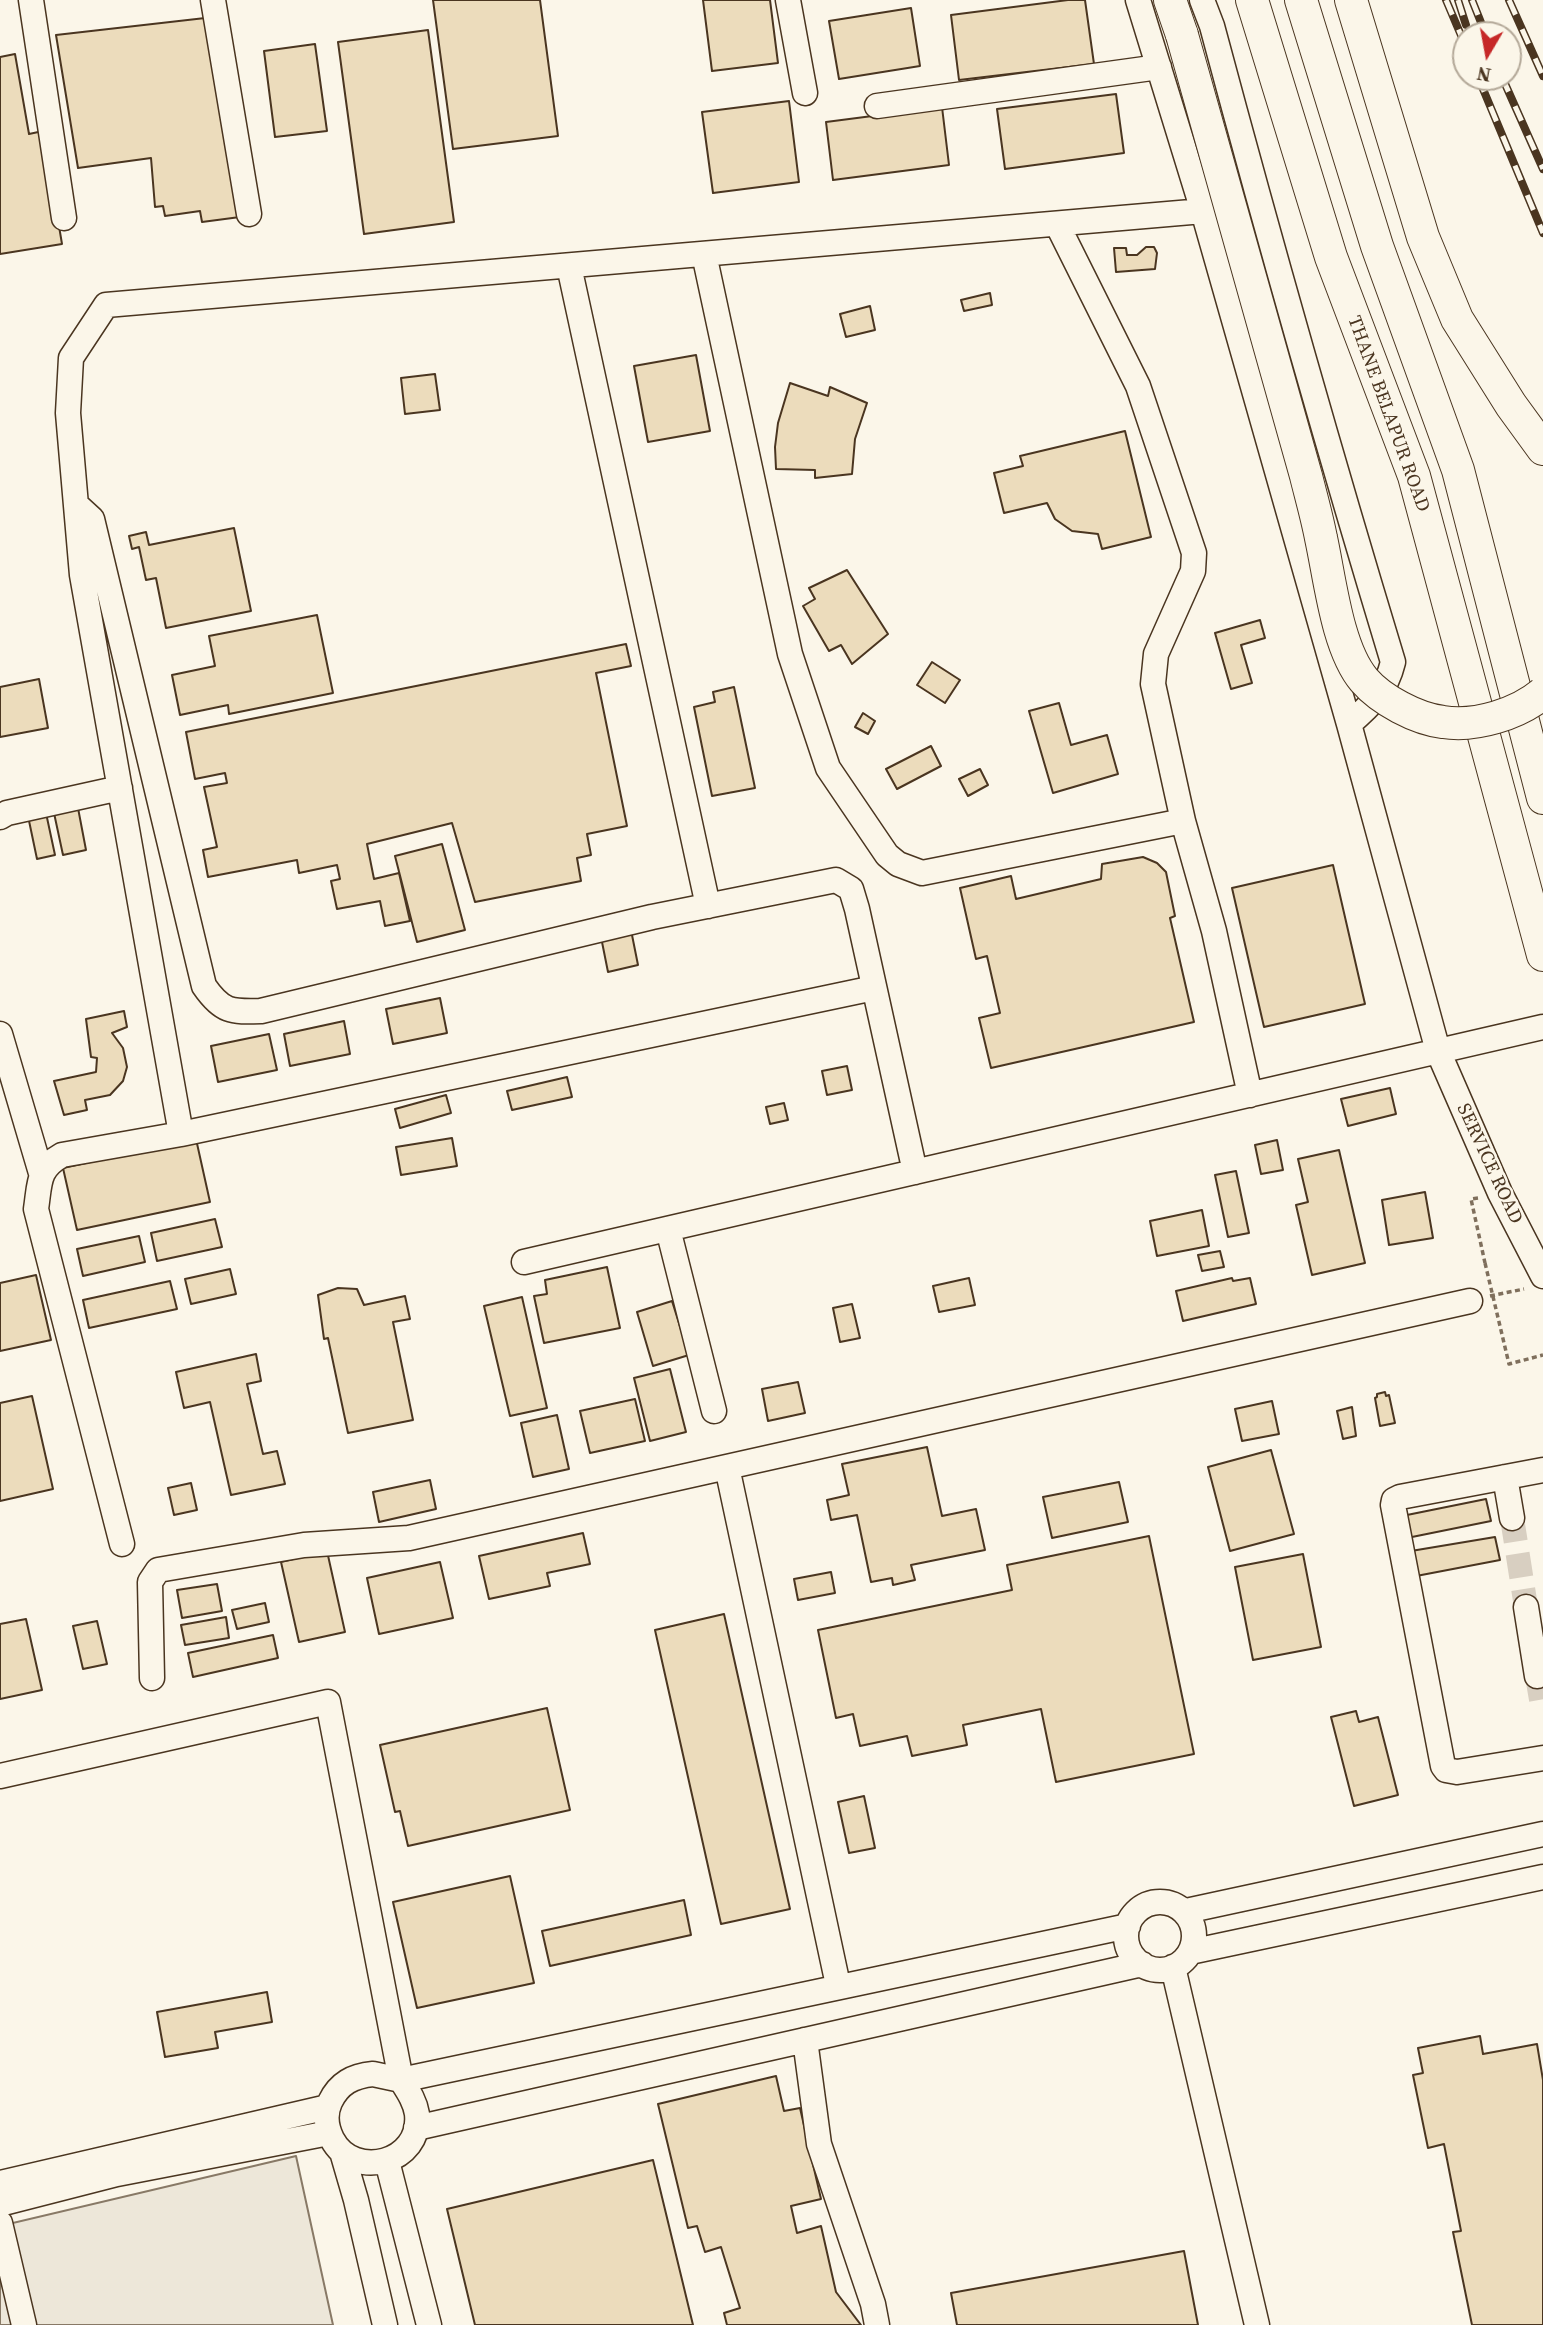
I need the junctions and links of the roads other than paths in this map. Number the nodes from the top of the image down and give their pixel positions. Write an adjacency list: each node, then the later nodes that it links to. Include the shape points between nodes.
1 (31, 0): 15 (street)
2 (213, 0): 14 (street)
3 (788, 0): 11 (street)
4 (1138, 0): 10 (street, SERVICE ROAD)
5 (1170, 0): 21 (main road, bridge, via 1306,476 1344,645 1364,681 1400,708 1427,720 1458,724 1504,715)
6 (1202, 0): 22 (street, via 1392,662 1388,682)
7 (1252, 0): 28 (main road, THANE BELAPUR ROAD, via 1331,257 1414,477)
8 (1301, 0): 24 (main road, via 1377,246 1458,470)
9 (1351, 0): 19 (main road, via 1423,237 1457,319)
10 (1159, 67): 12 (street); 13 (street, SERVICE ROAD)
11 (805, 93)
12 (877, 106)
13 (1203, 211): 16 (street); 22 (street, SERVICE ROAD)
14 (249, 214)
15 (64, 218)
16 (1057, 224): 17 (street); 26 (street, via 1138,386 1194,554 1193,572 1156,654 1153,672)
17 (704, 254): 18 (street); 26 (street, via 790,654 828,768 887,855 922,873)
18 (569, 266): 20 (street, via 106,305 71,358 68,413); 27 (street)
19 (1543, 449)
20 (76, 504): 23 (street, via 82,575); 27 (street, via 92,519 204,986 224,1009 261,1011)
21 (1543, 692)
22 (1349, 724): 32 (street, SERVICE ROAD)
23 (120, 788): 25 (street); 34 (street)
24 (1543, 798)
25 (0, 817)
26 (1183, 821): 33 (street, via 1214,931)
27 (708, 906): 29 (street, via 836,880 851,889)
28 (1543, 955)
29 (874, 988): 34 (street); 35 (street)
30 (1543, 1027): 32 (street)
31 (0, 1034): 36 (street)
32 (1438, 1051): 33 (street); 39 (street, SERVICE ROAD)
33 (1250, 1095): 35 (street)
34 (181, 1134): 36 (street, via 62,1155)
35 (915, 1172): 37 (street)
36 (41, 1173): 46 (street, via 36,1209)
37 (668, 1229): 38 (street); 41 (street)
38 (524, 1262)
39 (1537, 1282)
40 (1470, 1301): 42 (street)
41 (714, 1411)
42 (727, 1467): 49 (street, via 409,1538 304,1545 158,1570 150,1582); 58 (street)
43 (1543, 1470): 44 (street)
44 (1505, 1477): 45 (street); 50 (street, via 1399,1497 1393,1510 1443,1766 1457,1772)
45 (1512, 1518)
46 (121, 1544)
47 (1533, 1621): 48 (street)
48 (1537, 1676)
49 (152, 1678)
50 (1543, 1758)
51 (0, 1776): 60 (street, via 328,1702)
52 (1543, 1835): 54 (street)
53 (1543, 1877): 56 (street)
54 (1186, 1911): 55 (street, via 1152,1903 1141,1908); 56 (street, via 1194,1932)
55 (1128, 1926): 57 (street, via 1129,1948); 58 (street)
56 (1181, 1959): 57 (street, via 1152,1968); 72 (street)
57 (1142, 1964): 59 (street)
58 (838, 1985): 60 (street)
59 (806, 2040): 62 (street); 71 (street, via 819,2144)
60 (401, 2080): 61 (street, via 358,2076 334,2094); 62 (street, via 415,2104)
61 (328, 2107): 63 (street, via 326,2120); 65 (street)
62 (416, 2128): 64 (street, via 401,2154)
63 (335, 2143): 64 (street, via 363,2163); 66 (street, via 117,2174); 69 (street, via 356,2200)
64 (387, 2161): 70 (street)
65 (0, 2183)
66 (0, 2204)
67 (0, 2223): 68 (street)
68 (24, 2325)
69 (385, 2325)
70 (429, 2325)
71 (877, 2325)
72 (1257, 2325)

